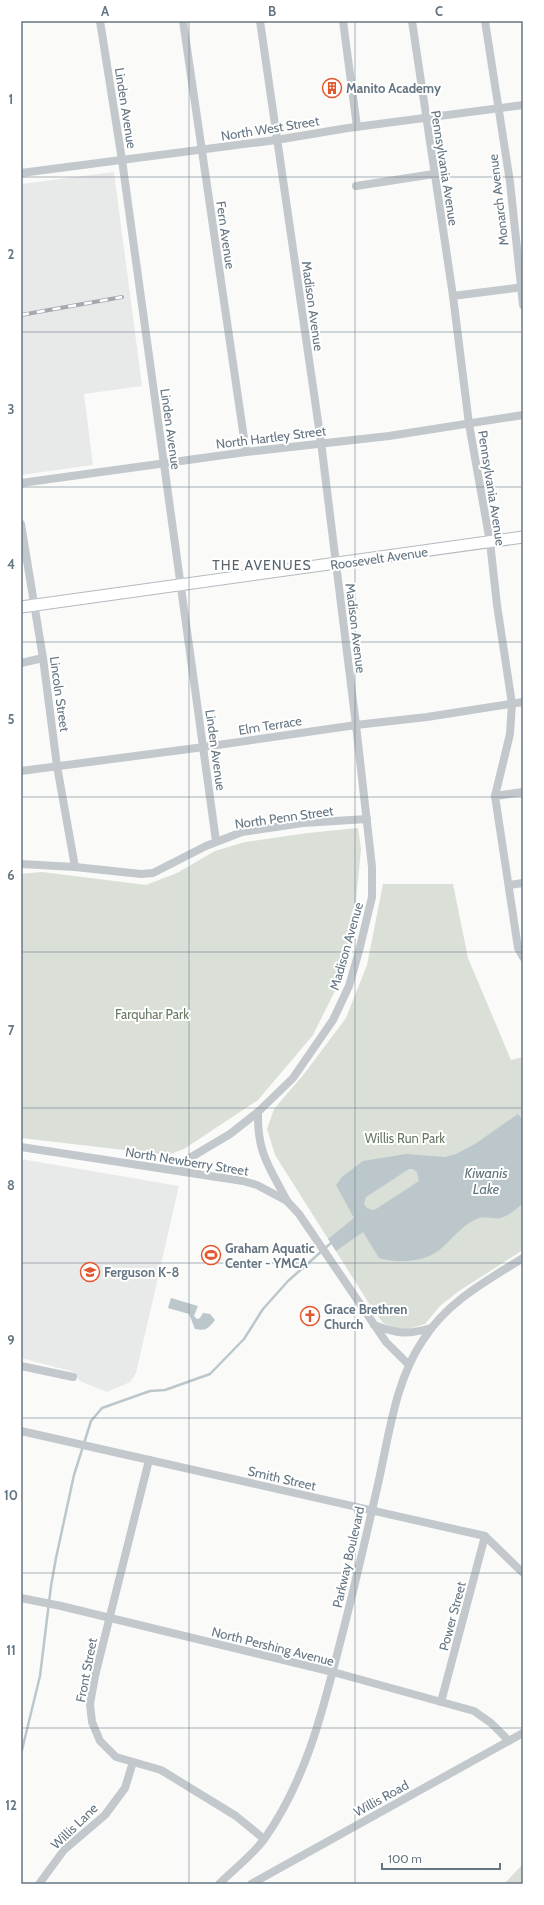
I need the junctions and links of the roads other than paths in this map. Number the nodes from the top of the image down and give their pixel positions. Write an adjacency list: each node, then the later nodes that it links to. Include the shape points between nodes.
1 (100, 21): 13 (street, Linden Avenue)
2 (183, 21): 12 (street, Fern Avenue)
3 (260, 21): 11 (street, Madison Avenue)
4 (343, 21): 10 (street)
5 (412, 21): 9 (street, Pennsylvania Avenue)
6 (485, 21): 8 (street, Monarch Avenue)
7 (523, 105): 8 (street, North West Street)
8 (497, 108): 9 (street, North West Street); 17 (street, Monarch Avenue, via 510,182)
9 (425, 117): 10 (street, North West Street); 15 (street, Pennsylvania Avenue)
10 (357, 127): 11 (street, North West Street)
11 (276, 140): 12 (street, North West Street); 22 (street, Madison Avenue)
12 (202, 150): 13 (street, North West Street); 23 (street, Fern Avenue)
13 (122, 160): 14 (street, North West Street); 24 (street, Linden Avenue)
14 (21, 173)
15 (434, 174): 16 (street); 18 (street, Pennsylvania Avenue)
16 (356, 186)
17 (521, 287): 18 (street); 19 (street, Monarch Avenue)
18 (453, 296): 21 (street, Pennsylvania Avenue)
19 (523, 305)
20 (523, 415): 21 (street, North Hartley Street)
21 (469, 424): 22 (street, North Hartley Street, via 389,436); 28 (street, Pennsylvania Avenue)
22 (321, 442): 23 (street, North Hartley Street); 29 (street, Madison Avenue)
23 (246, 452): 24 (street, North Hartley Street)
24 (164, 463): 25 (street, North Hartley Street); 30 (street, Linden Avenue)
25 (21, 483)
26 (21, 524): 31 (street, Lincoln Street)
27 (523, 537): 28 (main road, Roosevelt Avenue)
28 (490, 542): 29 (main road, Roosevelt Avenue); 36 (street, Pennsylvania Avenue)
29 (336, 563): 30 (main road, Roosevelt Avenue); 37 (street, Madison Avenue)
30 (182, 584): 31 (main road, Roosevelt Avenue); 38 (street, Linden Avenue, via 190,661)
31 (33, 606): 32 (main road, Roosevelt Avenue); 33 (street, Lincoln Street)
32 (21, 607)
33 (43, 658): 34 (street); 39 (street, Lincoln Street)
34 (21, 663)
35 (523, 702): 36 (street, Elm Terrace)
36 (512, 704): 37 (street, Elm Terrace); 42 (street, Pennsylvania Avenue, via 510,734)
37 (356, 725): 38 (street, Elm Terrace); 43 (street, Madison Avenue)
38 (204, 747): 39 (street, Elm Terrace); 44 (street, Linden Avenue)
39 (57, 766): 40 (street, Elm Terrace); 46 (street, Lincoln Street)
40 (21, 771)
41 (523, 792): 42 (street)
42 (495, 796): 48 (street, Pennsylvania Avenue)
43 (367, 819): 44 (street, North Penn Street, via 303,823 242,832); 50 (street, Madison Avenue, via 372,897 349,986 334,1020 293,1078)
44 (216, 841): 46 (street, North Penn Street, via 153,873)
45 (21, 864): 46 (street, North Penn Street)
46 (75, 867)
47 (523, 883): 48 (street)
48 (509, 885): 49 (street, Pennsylvania Avenue, via 518,948)
49 (523, 958)
50 (258, 1112): 52 (street, Madison Avenue, via 230,1134 188,1159); 53 (street, via 258,1132 263,1153)
51 (21, 1147): 52 (street, North Newberry Street)
52 (182, 1171): 53 (street, North Newberry Street, via 243,1180)
53 (287, 1201): 55 (street, North Newberry Street, via 318,1241)
54 (523, 1258): 56 (street, Parkway Boulevard, via 464,1296)
55 (374, 1325): 56 (street, via 398,1333 418,1332); 57 (street, North Newberry Street, via 386,1342)
56 (431, 1328): 57 (street, Parkway Boulevard)
57 (408, 1364): 62 (street, Parkway Boulevard, via 394,1411)
58 (21, 1366): 59 (street)
59 (73, 1377)
60 (21, 1431): 61 (street, Smith Street)
61 (149, 1460): 62 (street, Smith Street); 66 (street, Front Street)
62 (372, 1511): 63 (street, Smith Street); 67 (street, Parkway Boulevard)
63 (485, 1536): 64 (street); 68 (street, Power Street)
64 (523, 1573)
65 (22, 1598): 66 (street, North Pershing Avenue)
66 (110, 1618): 67 (street, North Pershing Avenue); 71 (street, Front Street, via 90,1704 92,1722 100,1741 116,1757)
67 (333, 1672): 68 (street, North Pershing Avenue); 72 (street, Parkway Boulevard, via 317,1731 291,1795)
68 (441, 1702): 70 (street, North Pershing Avenue, via 474,1711)
69 (523, 1733): 70 (street, Willis Road)
70 (509, 1741): 75 (street, Willis Road)
71 (133, 1762): 72 (street, Front Street, via 161,1770 236,1816); 73 (street, Willis Lane, via 125,1788 105,1815 64,1850)
72 (264, 1839): 74 (street, Parkway Boulevard)
73 (38, 1884)
74 (219, 1884)
75 (251, 1884)

